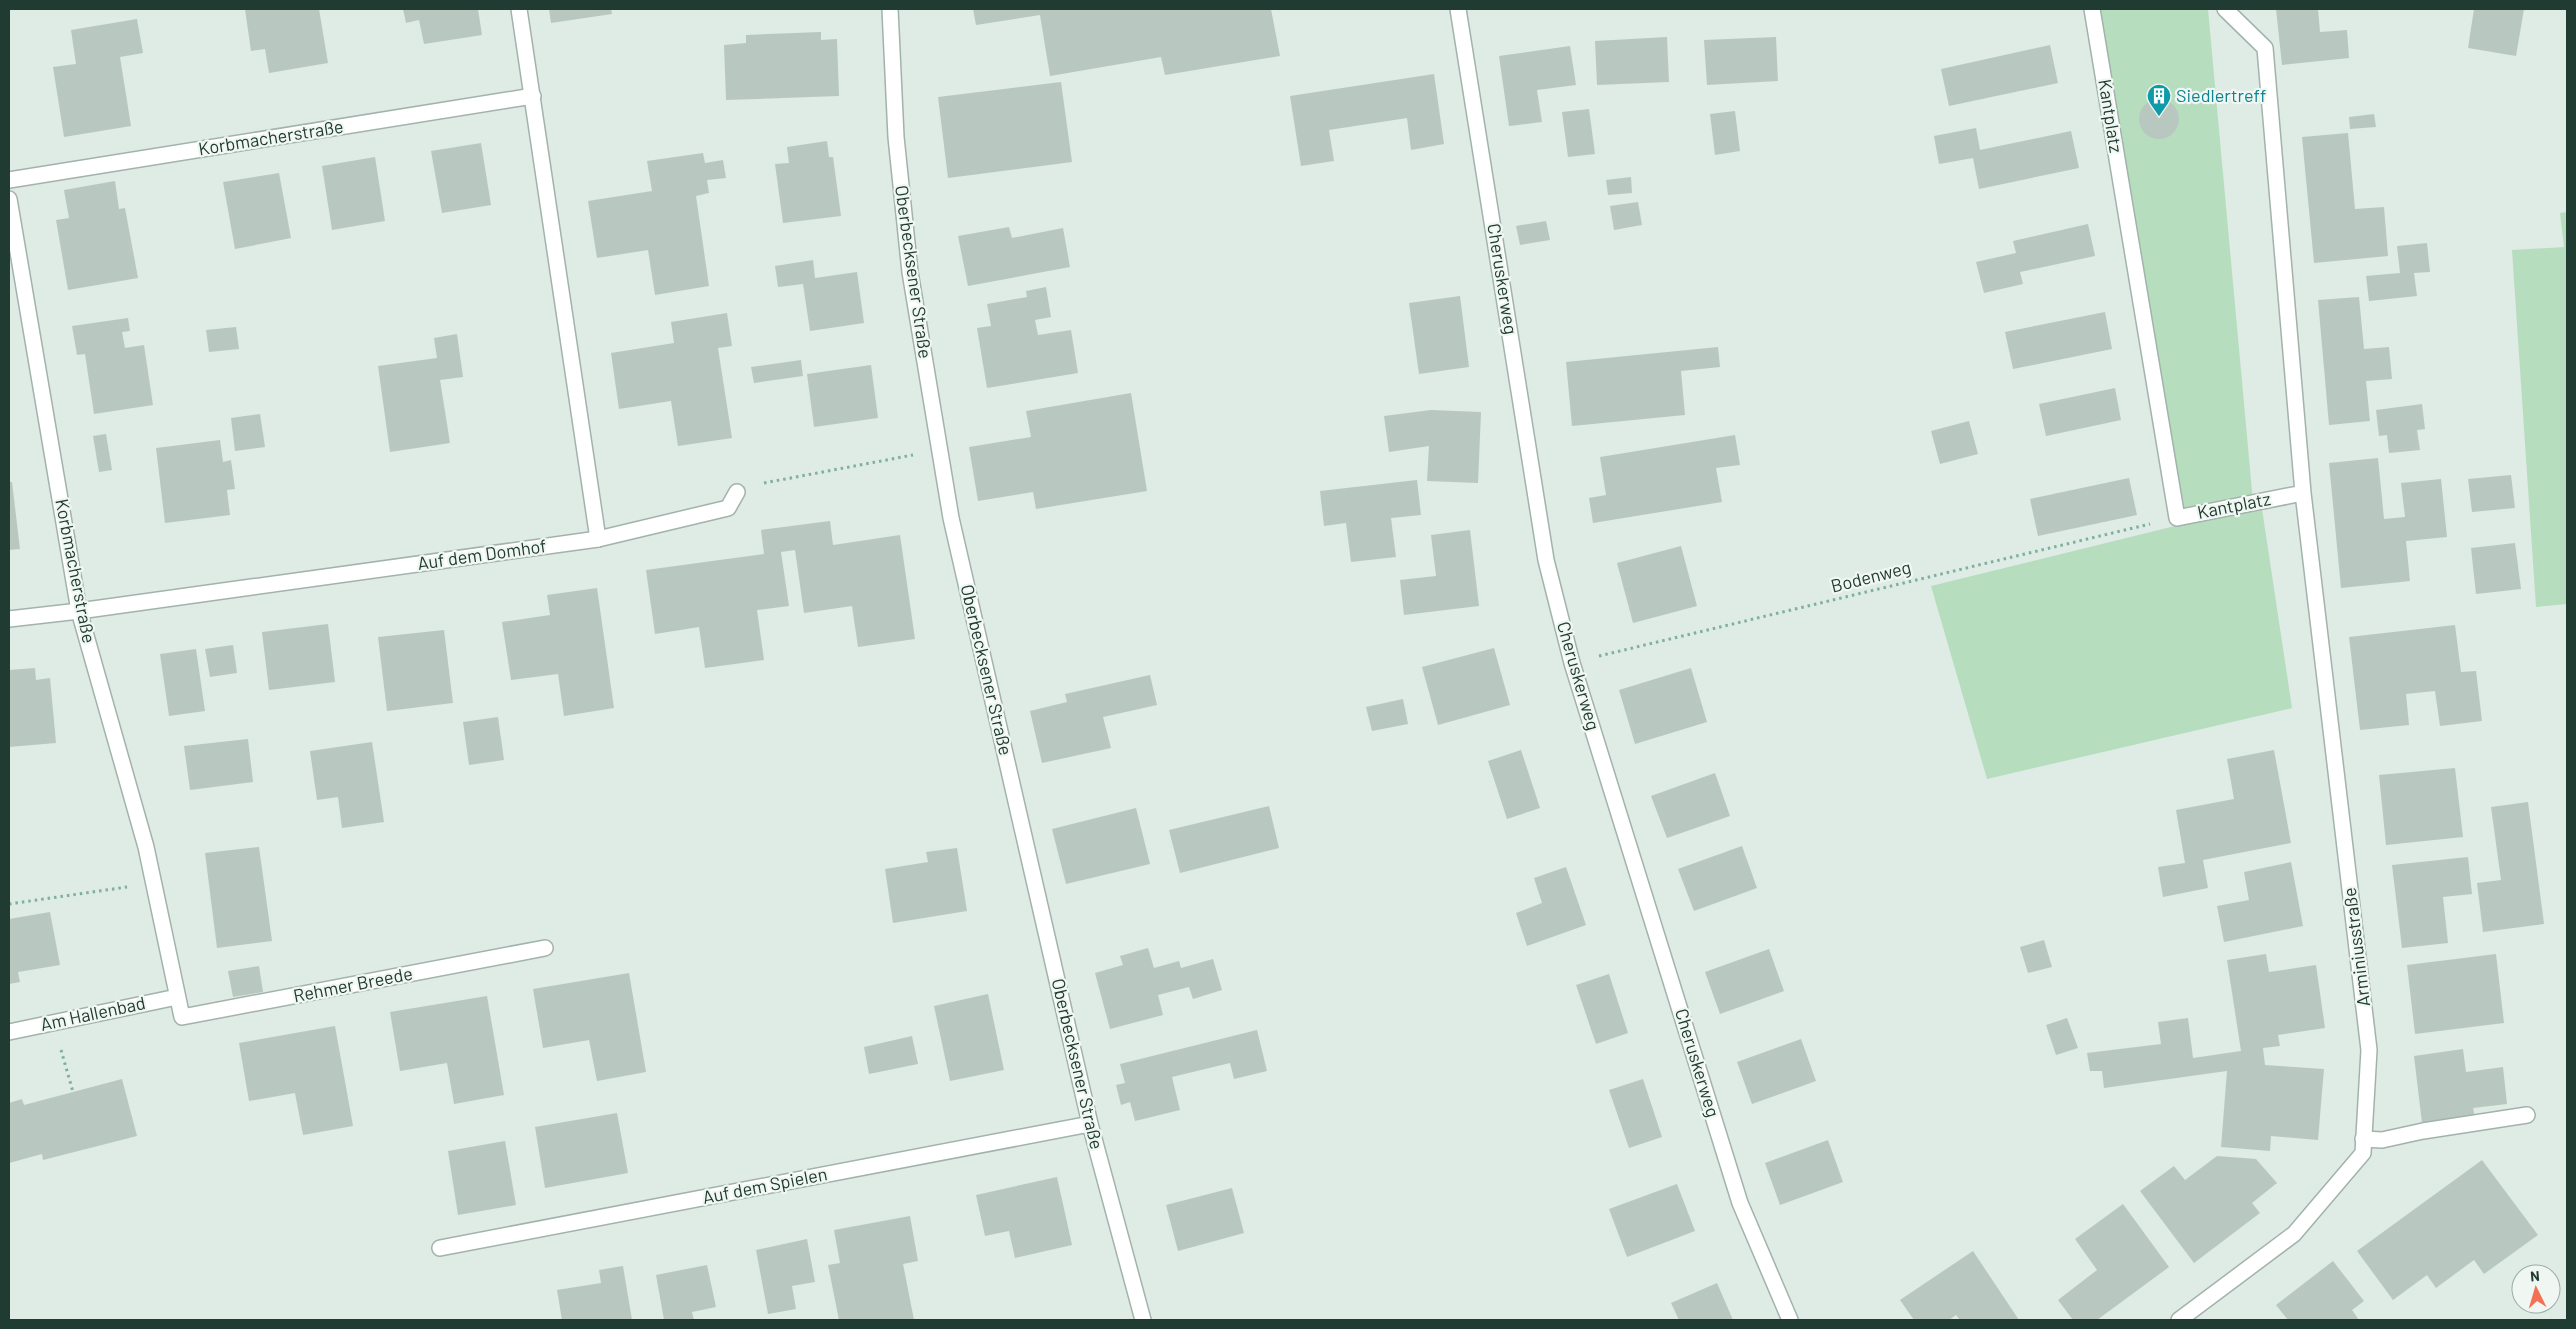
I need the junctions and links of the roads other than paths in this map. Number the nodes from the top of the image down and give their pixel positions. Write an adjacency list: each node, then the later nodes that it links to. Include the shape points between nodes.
1 (519, 9): 6 (street)
2 (890, 9): 18 (street, Oberbecksener Straße, via 896,137 910,272 951,518)
3 (1458, 9): 22 (street, Cheruskerweg, via 1546,560 1572,663 1740,1203)
4 (2092, 9): 10 (street, Kantplatz, via 2177,518)
5 (2226, 9): 10 (street, via 2266,48)
6 (533, 96): 7 (street, Korbmacherstraße); 11 (street)
7 (9, 180)
8 (9, 199): 12 (street, Korbmacherstraße)
9 (737, 492): 11 (street, Auf dem Domhof, via 728,508)
10 (2303, 493): 19 (street, Arminiusstraße, via 2369,1050)
11 (598, 539): 12 (street, Auf dem Domhof)
12 (80, 611): 13 (street, Auf dem Domhof); 15 (street, Korbmacherstraße, via 146,847)
13 (9, 619)
14 (545, 948): 15 (street, Rehmer Breede, via 182,1017)
15 (177, 997): 16 (street, Am Hallenbad)
16 (9, 1032)
17 (2527, 1115): 19 (street, via 2382,1140)
18 (1090, 1124): 20 (street, Auf dem Spielen); 21 (street, Oberbecksener Straße)
19 (2363, 1140): 23 (street, Arminiusstraße, via 2363,1154 2294,1234)
20 (440, 1248)
21 (1143, 1320)
22 (1790, 1320)
23 (2179, 1320)

